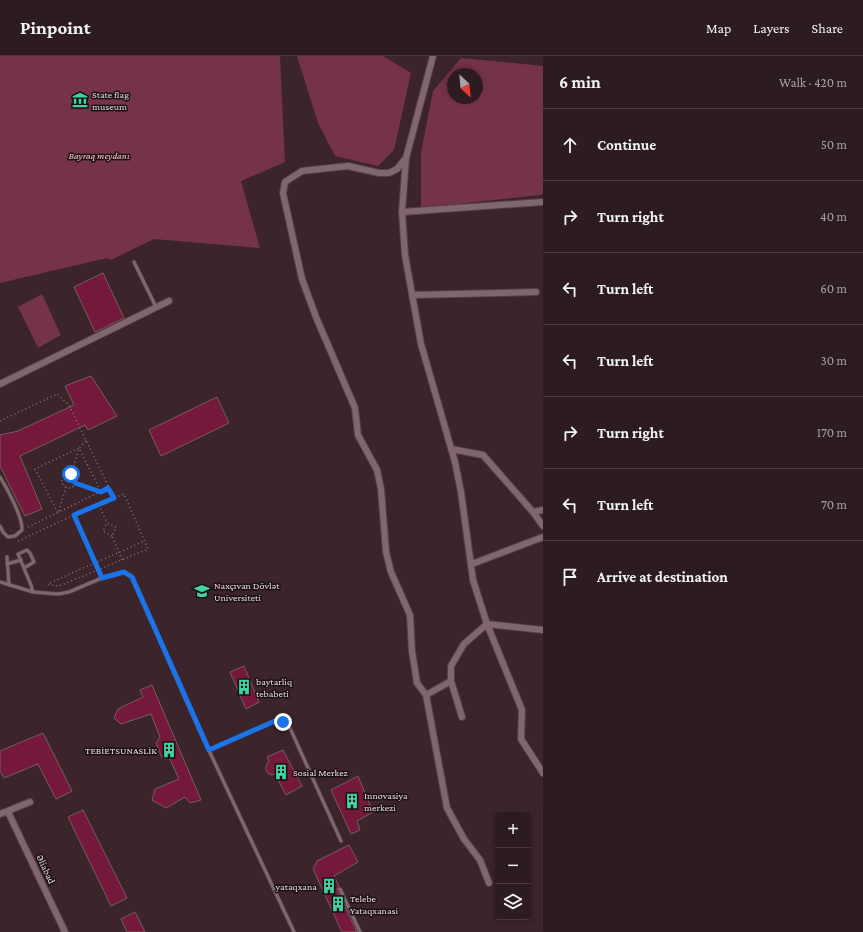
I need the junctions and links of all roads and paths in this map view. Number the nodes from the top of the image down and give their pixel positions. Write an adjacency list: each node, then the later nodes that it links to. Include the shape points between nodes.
1 (433, 56): 2 (street)
2 (406, 158): 4 (street); 53 (street, via 397,169 389,173 379,174 348,166 302,171 285,182 283,193 302,279 355,408 358,436 378,470 386,552 391,572 410,615 417,683)
3 (543, 202): 4 (street)
4 (402, 212): 7 (street, via 405,255)
5 (134, 262): 9 (lane)
6 (536, 292): 7 (street)
7 (412, 295): 14 (street, via 421,344)
8 (169, 301): 9 (street)
9 (156, 307): 10 (street)
10 (0, 384)
11 (0, 421): 12 (path, via 57,394 69,405)
12 (86, 441): 13 (path); 19 (path)
13 (79, 448): 15 (path); 20 (path); 25 (path, via 35,469)
14 (451, 449): 24 (street, via 484,455); 43 (street, via 461,492)
15 (71, 474): 17 (path, via 75,478); 18 (path, via 66,474 62,478 62,484)
16 (0, 477): 30 (lane, via 20,516)
17 (75, 483): 18 (path, via 72,487); 20 (path)
18 (66, 487): 25 (path)
19 (108, 488): 20 (path); 21 (path)
20 (101, 492): 25 (path)
21 (114, 498): 22 (path); 34 (path, via 124,494)
22 (99, 504): 26 (path); 27 (path)
23 (543, 510): 24 (street)
24 (533, 512): 29 (street)
25 (58, 513): 30 (path)
26 (74, 515): 35 (path); 41 (path)
27 (107, 523): 32 (path, via 103,531); 32 (path, via 116,527)
28 (0, 526): 31 (lane, via 8,537)
29 (543, 526)
30 (22, 530): 31 (lane)
31 (15, 536): 35 (path)
32 (112, 536): 37 (path)
33 (543, 537): 43 (street)
34 (144, 541): 37 (path); 40 (path, via 148,549)
35 (18, 542): 36 (path)
36 (23, 551): 39 (lane, via 18,554); 44 (lane, via 29,550 34,562)
37 (119, 552): 40 (path); 41 (path)
38 (7, 556): 42 (lane)
39 (21, 560): 42 (lane); 44 (lane)
40 (122, 560): 45 (path)
41 (95, 563): 45 (path); 45 (path, via 48,584 59,586)
42 (7, 564): 48 (lane)
43 (472, 564): 50 (street, via 473,580)
44 (24, 568): 49 (lane)
45 (98, 570): 46 (path)
46 (102, 578): 49 (lane, via 69,592); 55 (lane, via 124,572 132,577)
47 (0, 582): 48 (lane)
48 (9, 585): 49 (lane)
49 (32, 592)
50 (487, 624): 51 (street); 52 (street, via 464,644 451,666); 56 (street, via 522,710 521,739)
51 (543, 630)
52 (451, 681): 53 (street); 54 (street)
53 (426, 695): 61 (street, via 447,808 464,839 480,860)
54 (462, 717)
55 (209, 750): 60 (lane, via 275,721 283,722 290,728); 64 (lane)
56 (543, 773)
57 (30, 802): 58 (street)
58 (0, 814)
59 (9, 814): 63 (street, Əliabad)
60 (341, 841)
61 (489, 883)
62 (340, 889): 65 (lane)
63 (65, 932)
64 (294, 932)
65 (360, 932)

